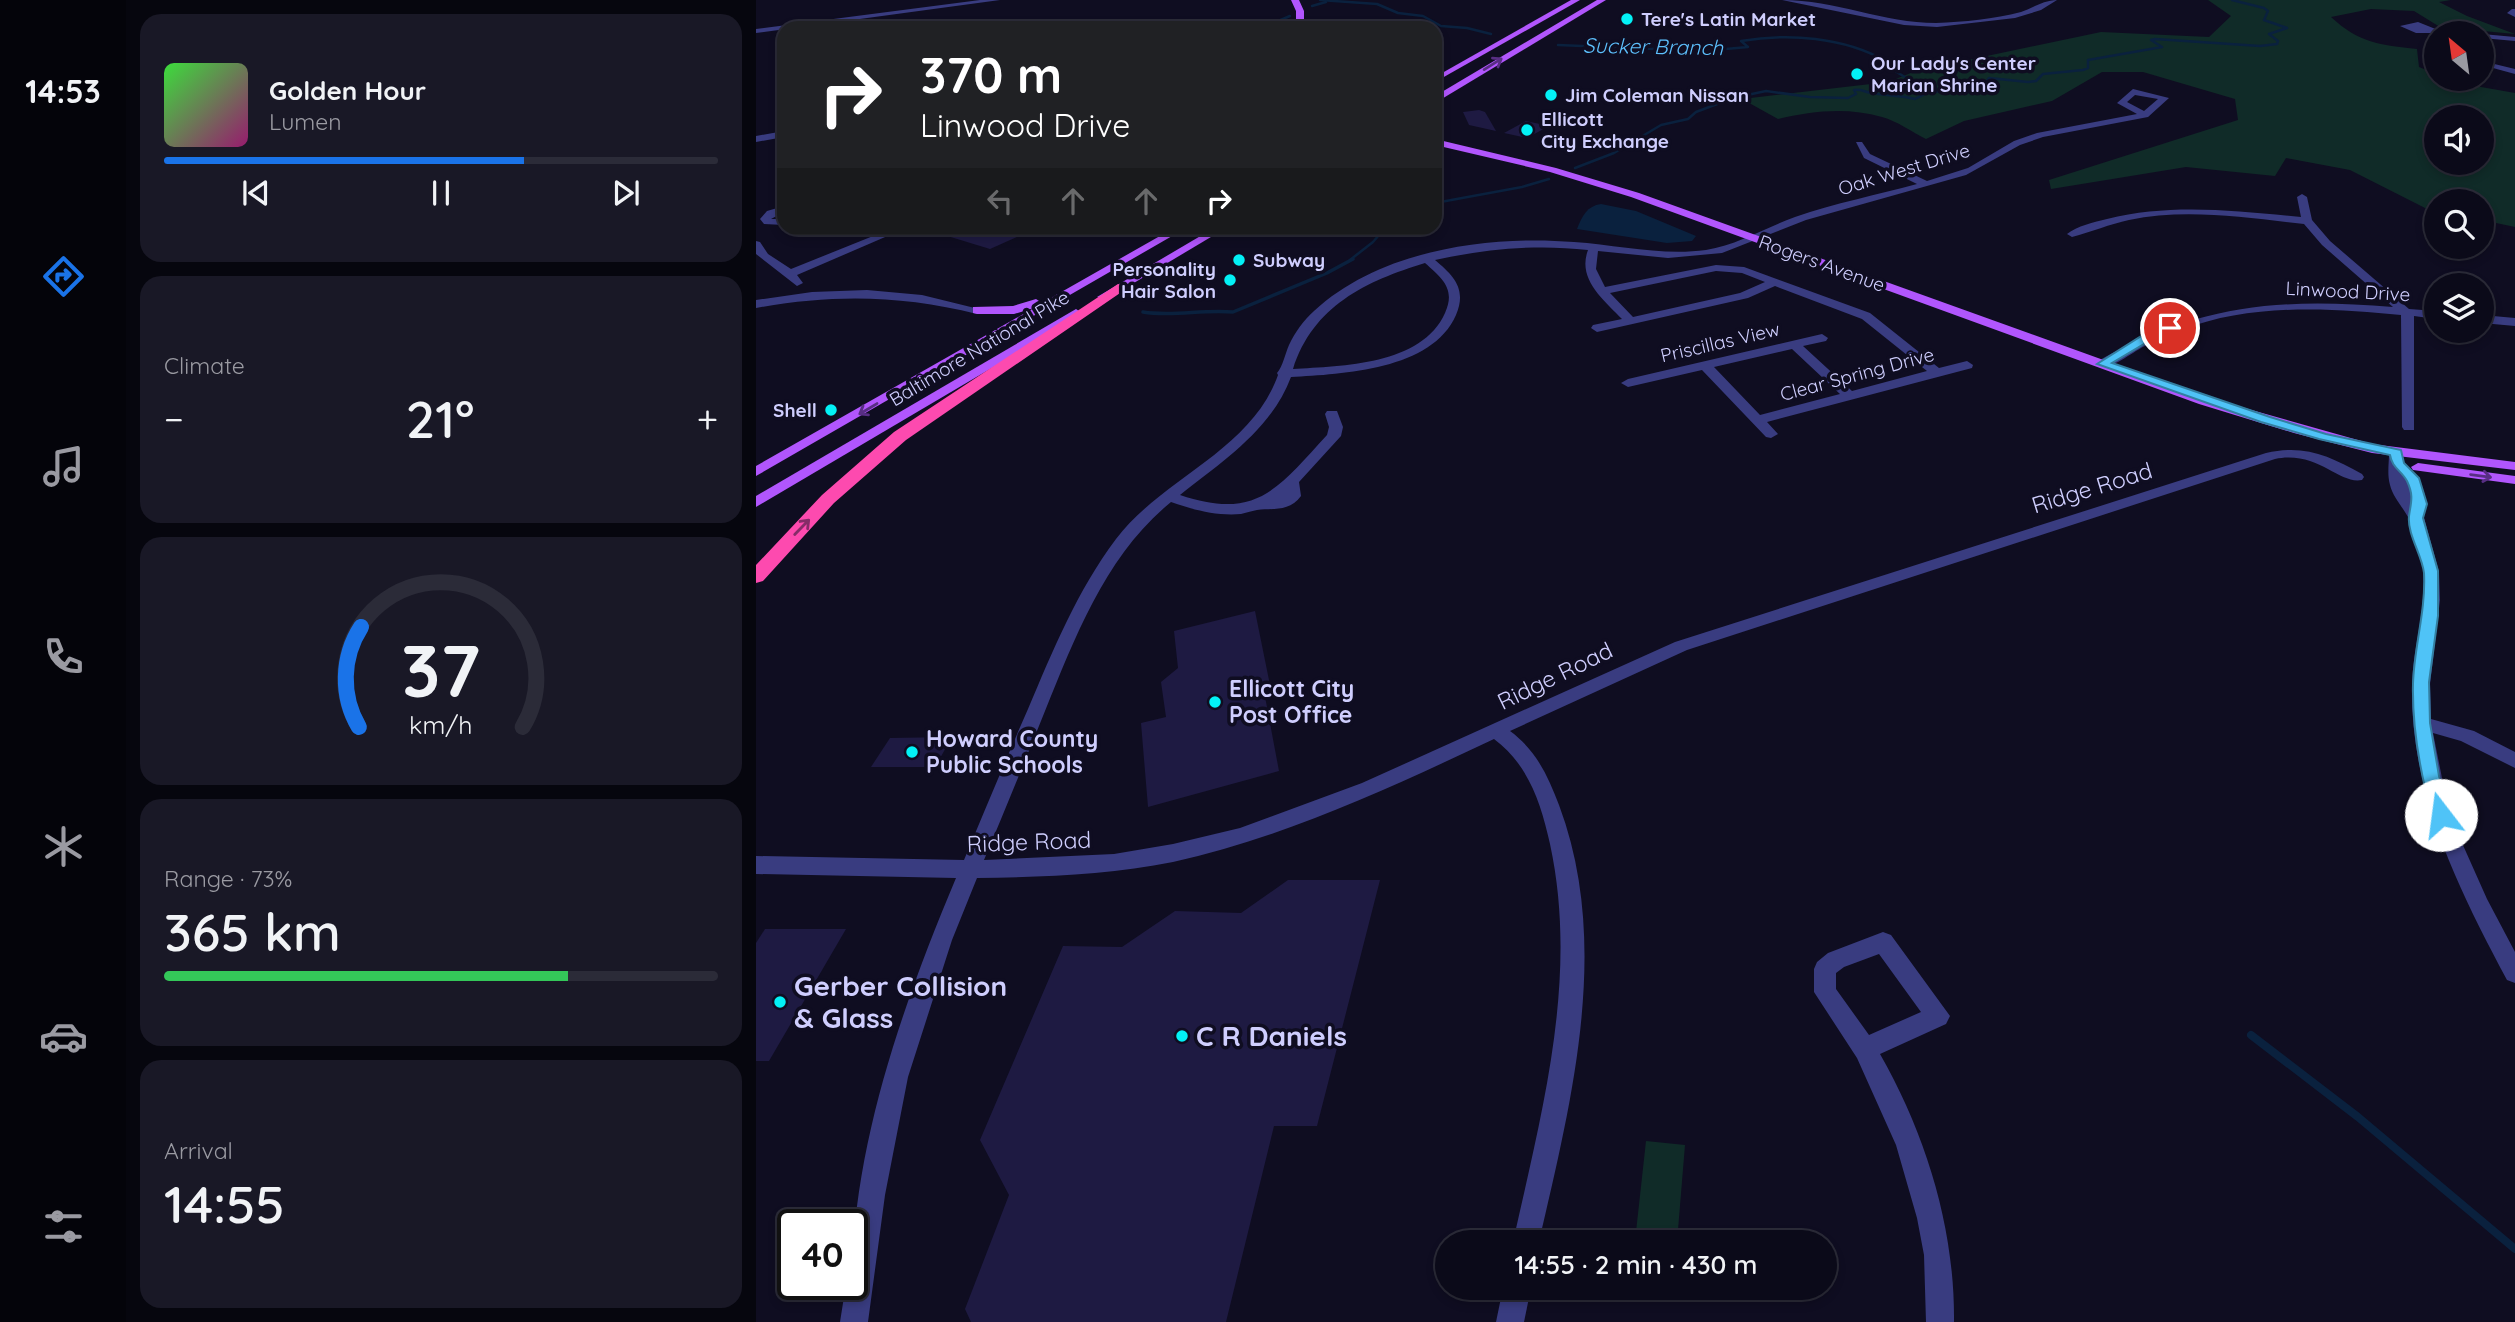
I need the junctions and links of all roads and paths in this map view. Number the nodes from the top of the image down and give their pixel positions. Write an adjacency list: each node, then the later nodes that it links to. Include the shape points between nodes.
1 (996, 0): 7 (street)
2 (1295, 0): 8 (main road)
3 (1576, 0): 17 (main road)
4 (1602, 0): 18 (main road, one-way to 4)
5 (1786, 0): 6 (street, via 1937,26 2014,15)
6 (2053, 0)
7 (838, 21)
8 (1300, 21)
9 (777, 29): 10 (street)
10 (756, 32)
11 (2494, 37): 12 (street)
12 (2515, 39)
13 (2494, 67): 15 (street)
14 (2494, 70): 15 (street)
15 (2501, 70): 16 (street)
16 (2515, 72)
17 (1442, 76)
18 (1442, 96)
19 (2145, 115): 24 (street, Oak West Drive, via 2036,136 2009,146 1971,170)
20 (777, 135): 21 (street)
21 (756, 139)
22 (1442, 144): 33 (main road, Rogers Avenue, via 1575,176)
23 (1859, 144): 24 (street, via 1867,156)
24 (1925, 184): 33 (street, Oak West Drive, via 1805,217)
25 (2302, 197): 27 (street)
26 (756, 212): 28 (street)
27 (2307, 221): 29 (street, via 2148,212 2114,218); 44 (street, via 2338,255)
28 (766, 230): 36 (street, via 762,256)
29 (2072, 234)
30 (884, 235): 36 (street)
31 (1169, 235): 38 (main road, Baltimore National Pike)
32 (1209, 235): 39 (main road, Baltimore National Pike)
33 (1754, 239): 34 (street, Oak West Drive, via 1706,253 1672,256); 53 (main road, Rogers Avenue)
34 (1594, 248): 35 (street, Oak West Drive, via 1523,244); 40 (street, via 1587,266)
35 (1429, 260): 56 (street, Oak West Drive, via 1373,279 1320,312 1292,348); 56 (street, via 1447,275 1455,290 1452,313 1440,336 1399,356)
36 (792, 273): 41 (street)
37 (1776, 281): 40 (street, via 1723,267); 46 (street, via 1744,296); 57 (street, via 1866,316)
38 (1085, 283): 43 (main road, via 1025,307); 50 (main road, Baltimore National Pike)
39 (1118, 288): 70 (main road, Baltimore National Pike); 71 (highway, one-way to 39, via 828,499 900,436)
40 (1603, 291): 46 (street)
41 (797, 297): 42 (street); 43 (street, via 904,294)
42 (756, 304)
43 (977, 310): 50 (main road, via 994,322)
44 (2406, 312): 45 (street, Linwood Drive); 53 (street, Linwood Drive, via 2308,306 2223,314 2147,337); 62 (street)
45 (2424, 314)
46 (1630, 321): 49 (street)
47 (2494, 321): 48 (street)
48 (2515, 323)
49 (1597, 328)
50 (990, 338): 66 (main road, Baltimore National Pike, one-way to 66)
51 (1822, 338): 52 (street, Priscillas View)
52 (1794, 344): 54 (street, Priscillas View); 59 (street)
53 (2103, 364): 64 (main road, Rogers Avenue, via 2300,441)
54 (1705, 365): 58 (street, Priscillas View); 61 (street)
55 (1967, 365): 57 (street, Clear Spring Drive)
56 (1283, 373): 69 (street, Oak West Drive, via 1273,401 1251,428)
57 (1937, 373): 59 (street, Clear Spring Drive)
58 (1628, 383)
59 (1849, 395): 61 (street, Clear Spring Drive)
60 (1332, 414): 69 (street, via 1334,436 1291,480 1294,496 1288,502 1235,513)
61 (1757, 419): 63 (street)
62 (2409, 427)
63 (1771, 434)
64 (2397, 458): 65 (main road); 68 (main road, one-way to 68); 72 (street, via 2395,478 2416,518 2431,571)
65 (2515, 466)
66 (756, 475)
67 (2357, 477): 73 (street, Ridge Road, via 2309,452 2280,452 1681,646)
68 (2515, 480)
69 (1169, 496): 76 (street, Oak West Drive, via 1140,520 1086,598)
70 (756, 502)
71 (756, 577)
72 (2422, 723): 74 (street, via 2467,736); 77 (street, via 2446,835)
73 (1497, 731): 76 (street, Ridge Road, via 1370,789 1185,850 1101,864); 79 (street, via 1524,754 1546,793 1563,850 1572,909 1574,972 1567,1046)
74 (2515, 761)
75 (756, 865): 76 (street, Ridge Road)
76 (972, 869): 81 (street, Oak West Drive, via 941,940 896,1077 872,1195)
77 (2515, 973)
78 (1865, 1049): 78 (street, via 1825,992 1825,969 1836,960 1883,942 1938,1016); 83 (street, via 1897,1111 1920,1179 1934,1236)
79 (1529, 1230)
80 (1515, 1300): 82 (street)
81 (854, 1322)
82 (1510, 1322)
83 (1940, 1322)

